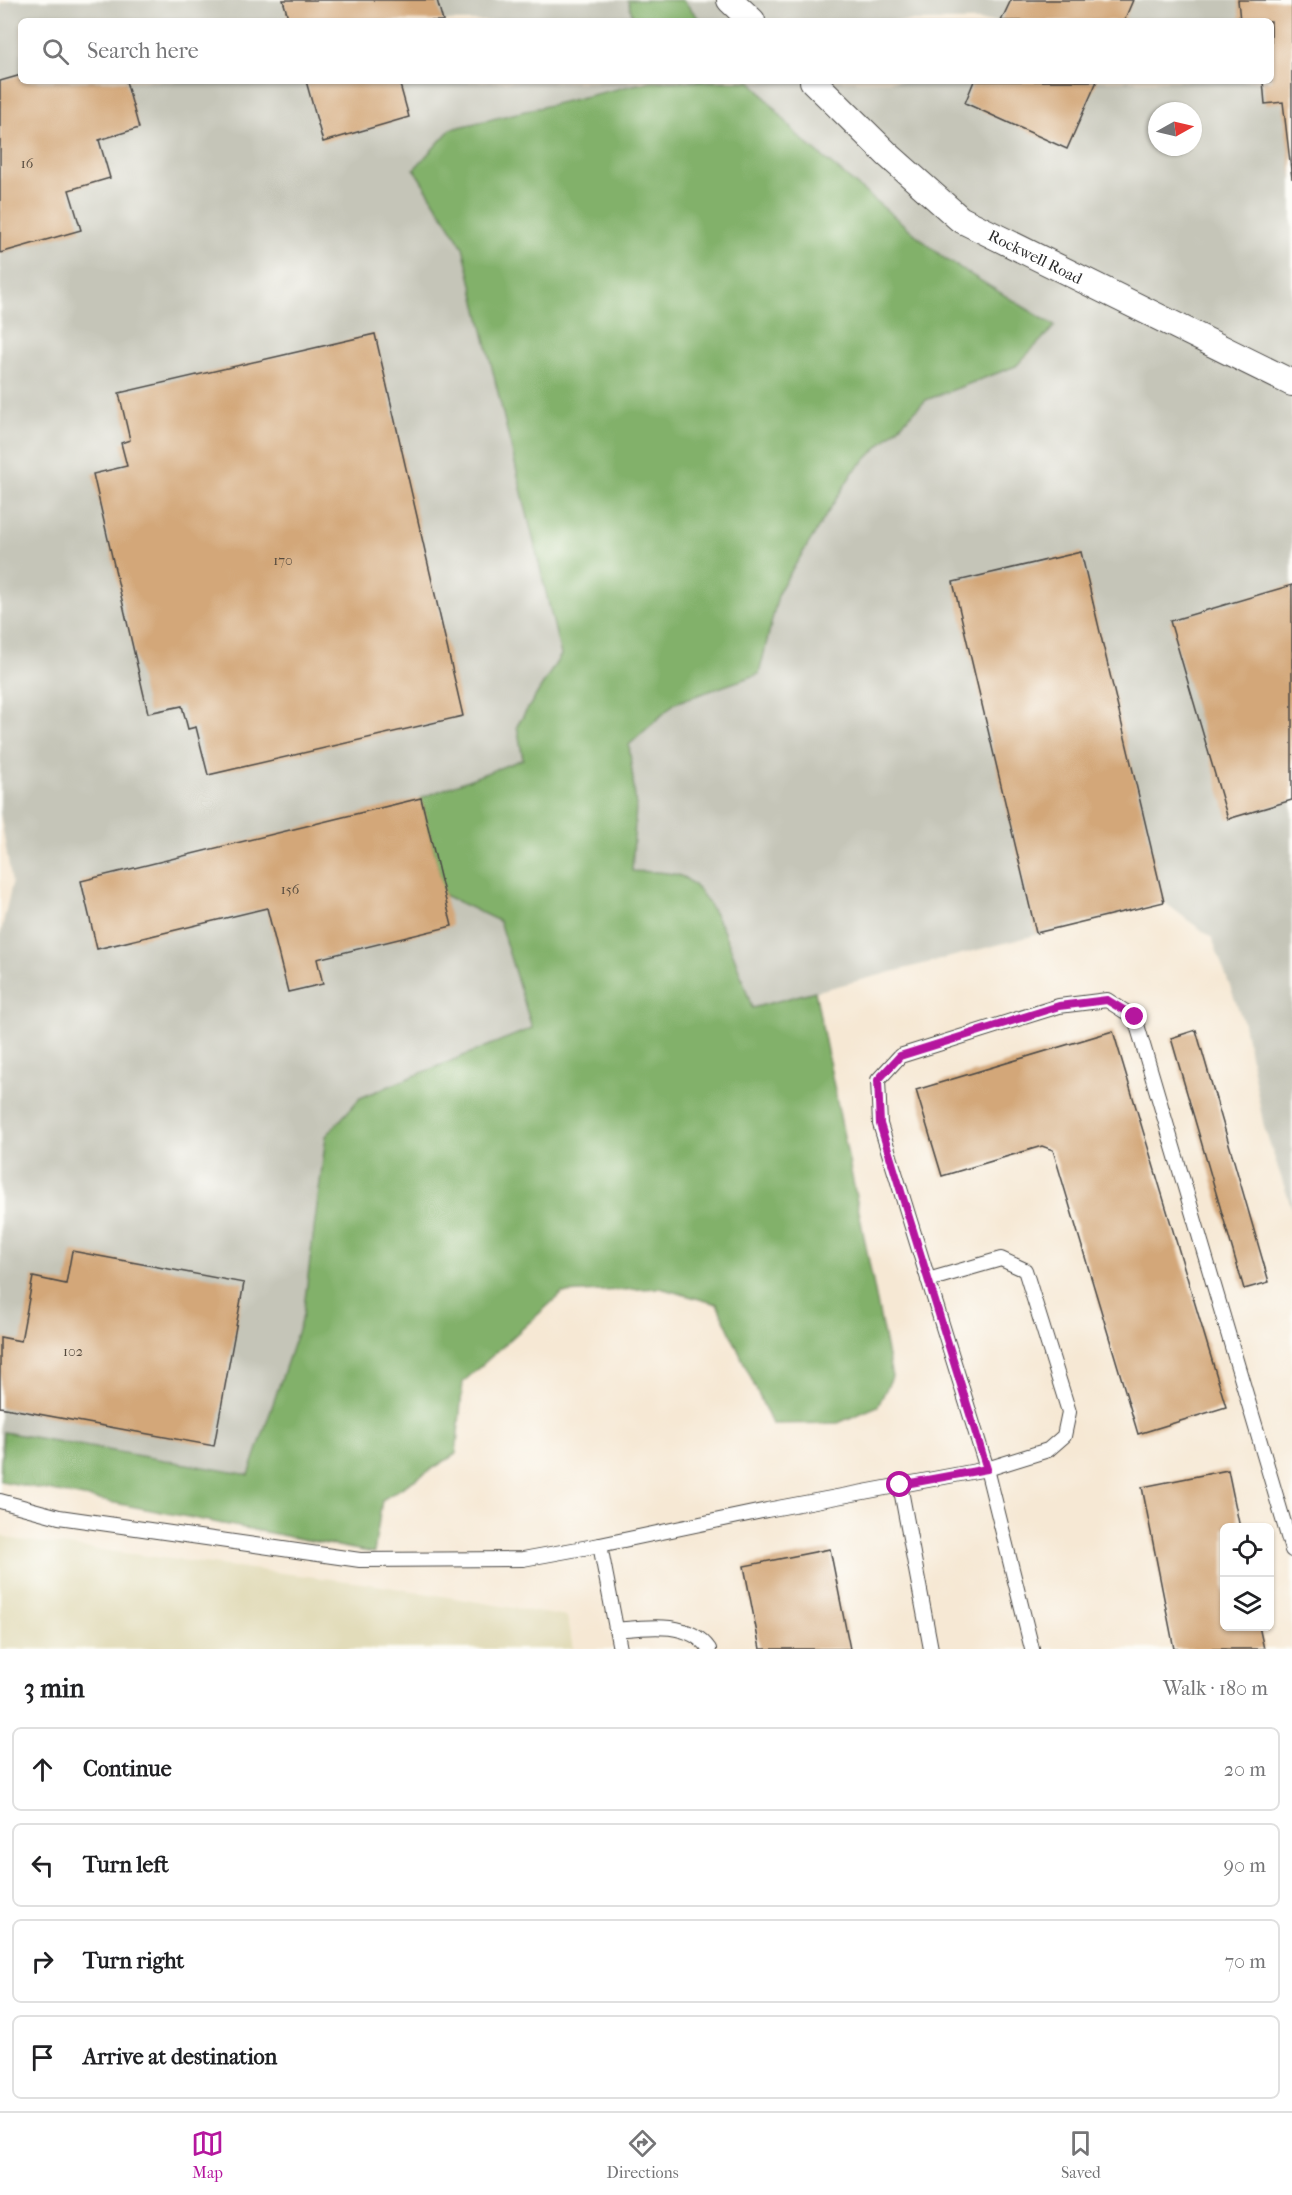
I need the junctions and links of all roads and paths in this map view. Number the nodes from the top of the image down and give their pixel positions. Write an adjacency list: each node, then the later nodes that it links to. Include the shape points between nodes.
1 (730, 0): 2 (street)
2 (749, 18)
3 (816, 84): 4 (street, Rockwell Road, via 960,219)
4 (1292, 383)
5 (928, 1280): 6 (lane); 6 (lane, via 1001,1259 1025,1270 1068,1412 1064,1436 1048,1450); 10 (lane, via 880,1124 878,1080 900,1056 1059,1006 1107,1000 1135,1017)
6 (987, 1469): 7 (lane); 15 (lane)
7 (900, 1485): 9 (lane); 14 (lane)
8 (0, 1501): 9 (lane, via 59,1517 360,1560 523,1559)
9 (600, 1545): 11 (lane)
10 (1292, 1550)
11 (616, 1630): 12 (lane); 13 (lane, via 651,1626 686,1631)
12 (620, 1649)
13 (709, 1649)
14 (931, 1649)
15 (1032, 1649)

